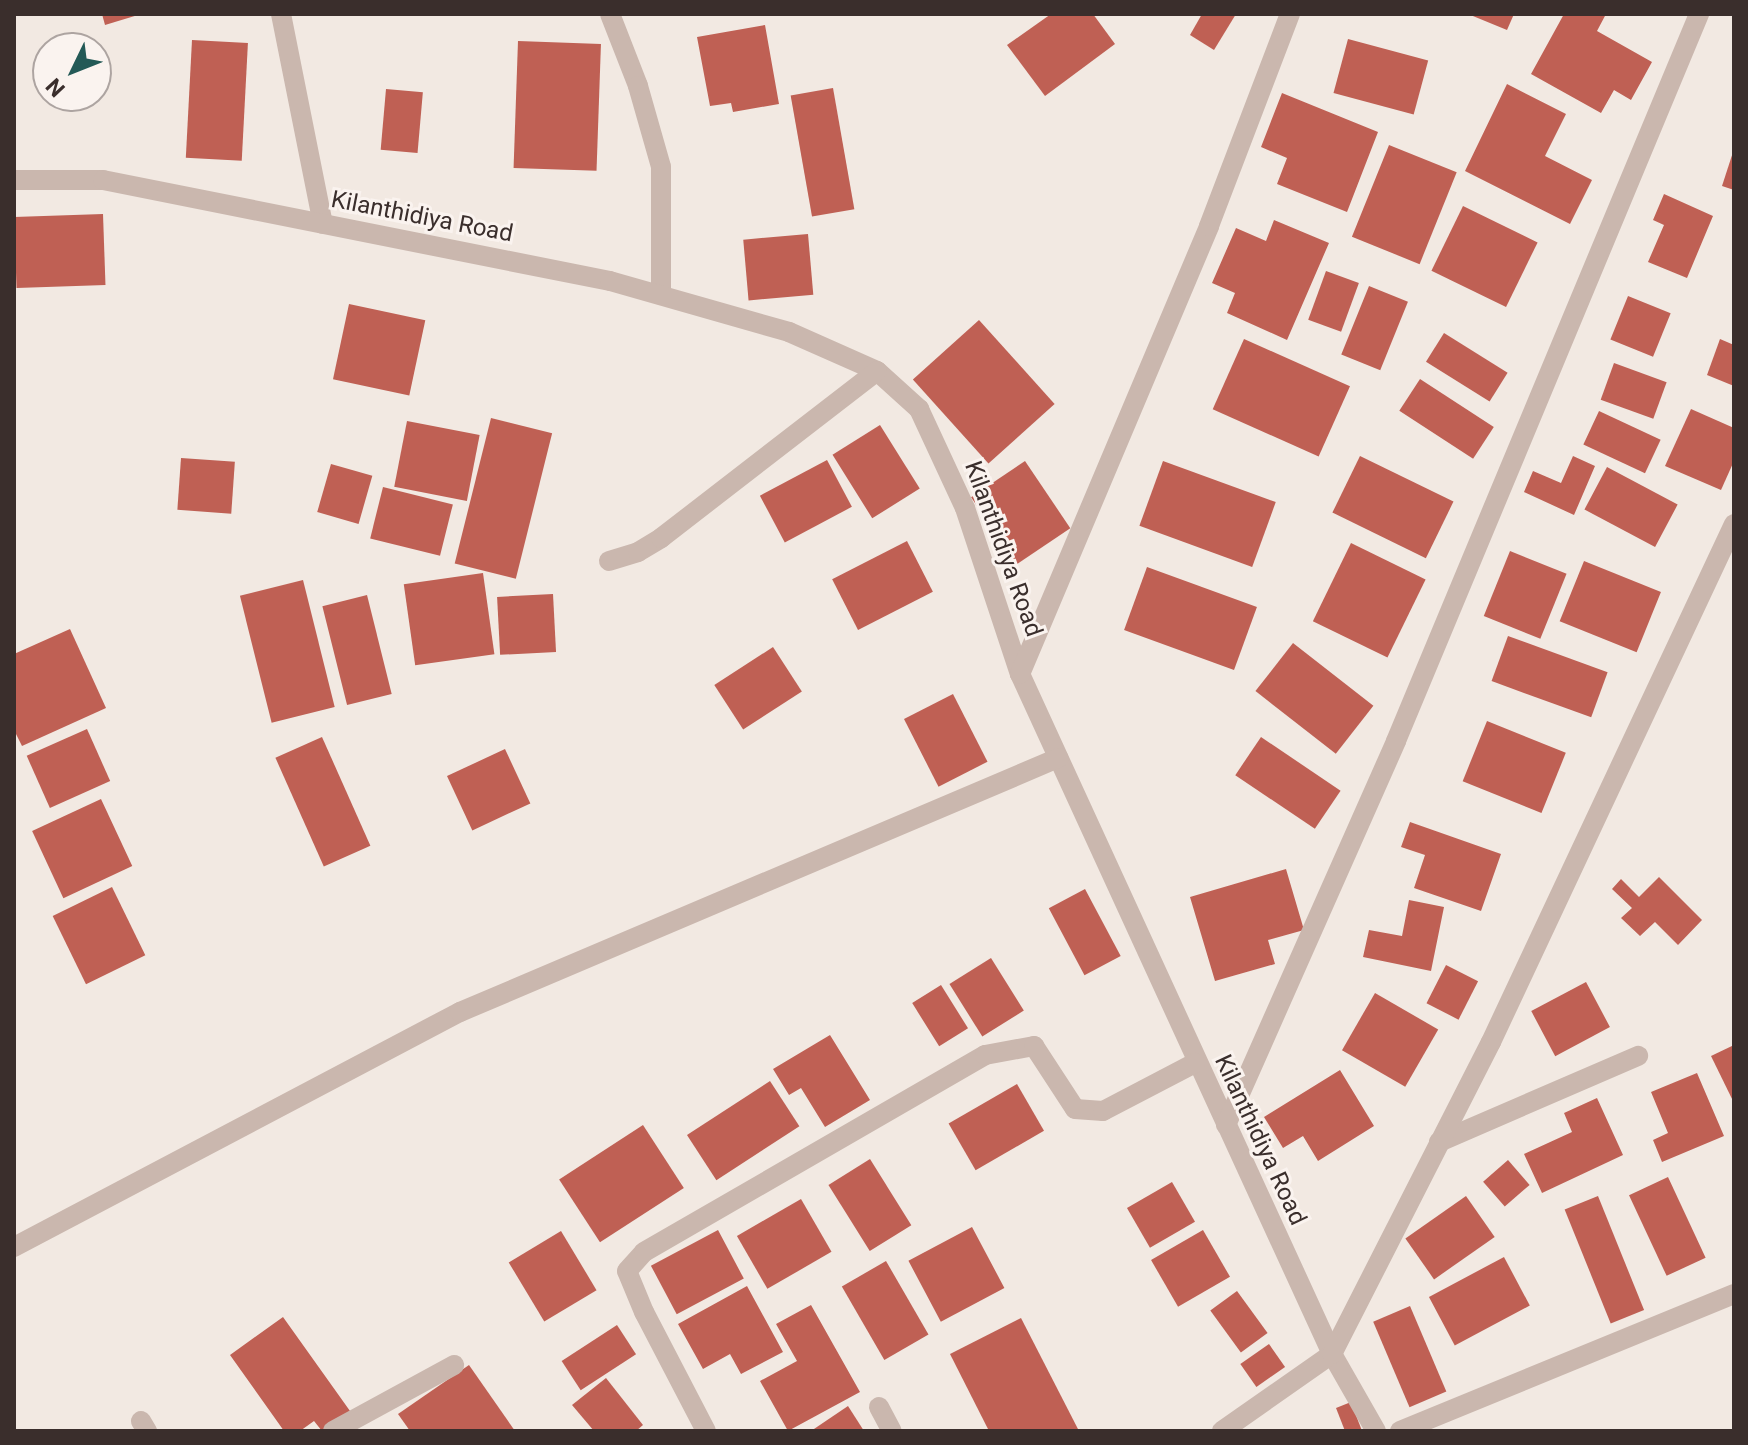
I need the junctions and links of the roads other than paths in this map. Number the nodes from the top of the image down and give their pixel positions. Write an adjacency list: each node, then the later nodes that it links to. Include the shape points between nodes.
1 (281, 14): 6 (street)
2 (610, 14): 7 (street, via 661,167)
3 (1290, 14): 11 (street, via 1209,226)
4 (1699, 14): 15 (street, via 1396,741)
5 (14, 180): 6 (street, Kilanthidiya Road, via 103,180)
6 (323, 224): 7 (street, Kilanthidiya Road)
7 (661, 295): 8 (street, Kilanthidiya Road, via 789,332)
8 (877, 371): 10 (street, via 661,538); 11 (street, Kilanthidiya Road, via 919,409 965,508)
9 (1734, 524): 16 (street)
10 (609, 561)
11 (1020, 674): 12 (street, Kilanthidiya Road)
12 (1058, 758): 14 (street, Kilanthidiya Road); 17 (street, via 460,1012)
13 (1638, 1056): 16 (street)
14 (1195, 1063): 15 (street, Kilanthidiya Road); 23 (street, via 1103,1111 1075,1109 1034,1046 985,1055 644,1252 627,1271)
15 (1226, 1125): 19 (street, Kilanthidiya Road)
16 (1439, 1142): 19 (street)
17 (14, 1247)
18 (1734, 1294): 27 (street)
19 (1332, 1354): 25 (street); 26 (street, Kilanthidiya Road)
20 (454, 1365): 22 (street)
21 (879, 1407): 24 (street)
22 (333, 1431)
23 (706, 1431)
24 (892, 1431)
25 (1222, 1431)
26 (1376, 1431)
27 (1400, 1431)

